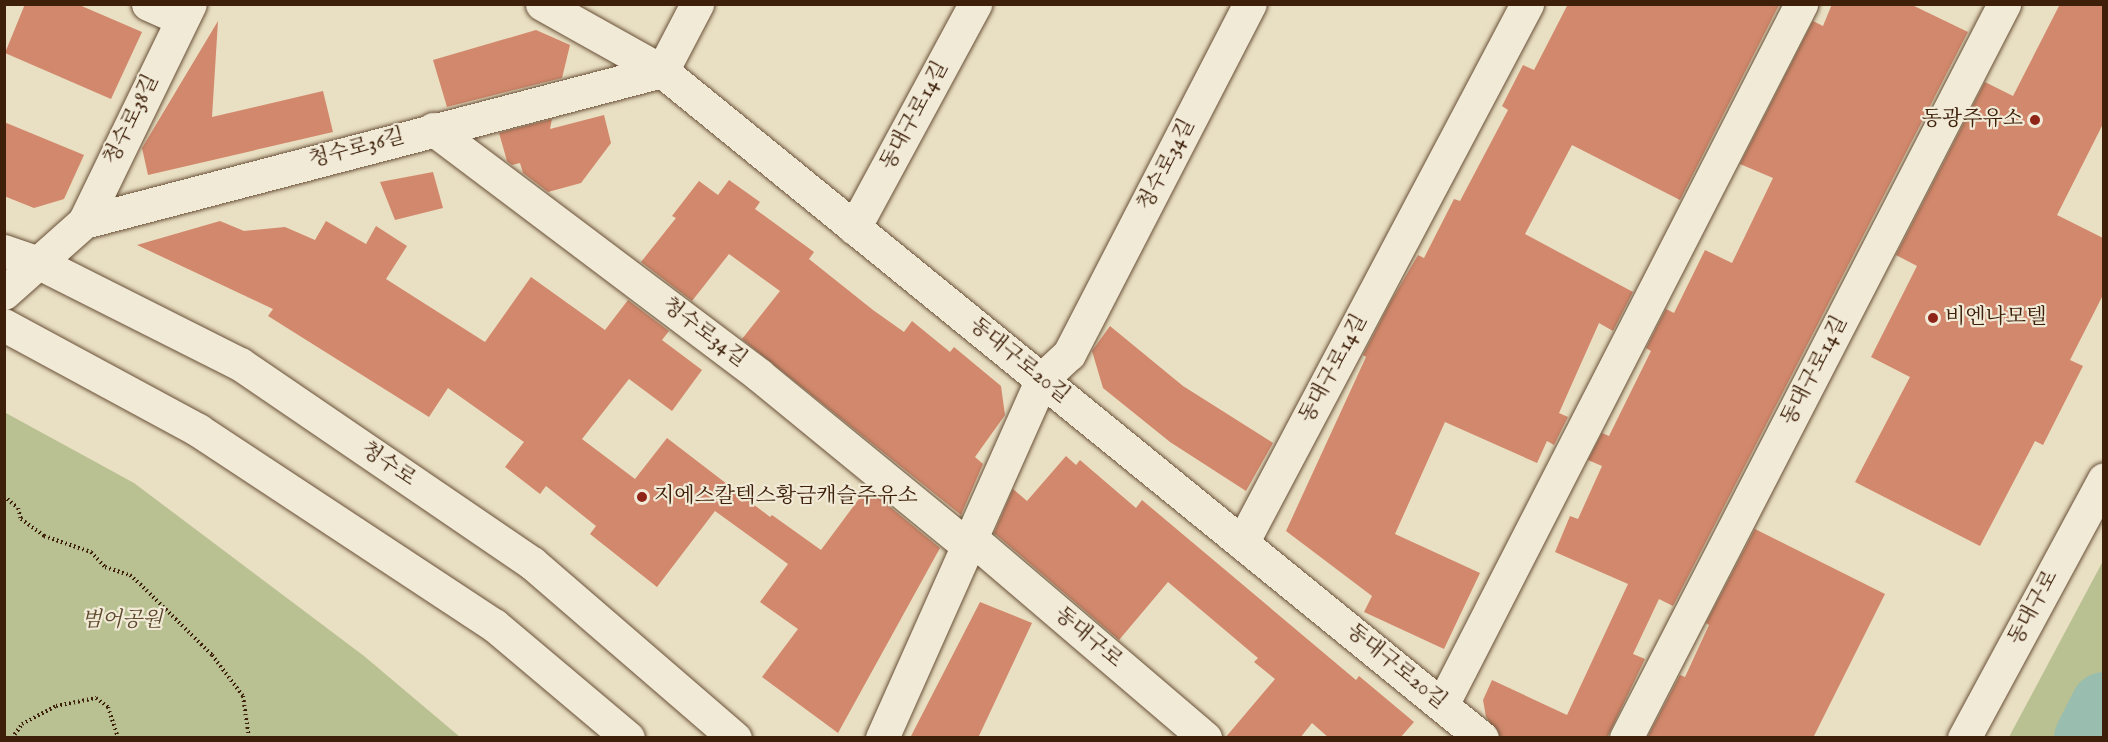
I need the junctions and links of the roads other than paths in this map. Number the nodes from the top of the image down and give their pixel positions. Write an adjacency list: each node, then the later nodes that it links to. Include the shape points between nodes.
1 (148, 4): 9 (street, 청수로38길)
2 (542, 4): 10 (street, 동대구로20길)
3 (697, 4): 10 (street)
4 (975, 4): 13 (street, 동대구로14길)
5 (1250, 4): 18 (street, 청수로34길, via 1069,354)
6 (1527, 4): 21 (street, 동대구로14길)
7 (1801, 4): 22 (street)
8 (2004, 4): 28 (street, 동대구로14길)
9 (186, 12): 12 (street, 청수로38길)
10 (662, 71): 11 (street, 청수로36길); 13 (street, 동대구로20길)
11 (433, 129): 12 (street, 청수로36길); 20 (street, 청수로34길, via 759,375)
12 (84, 222): 15 (street, 청수로36길)
13 (854, 228): 18 (street, 동대구로20길)
14 (4, 251): 15 (street, 청수로)
15 (39, 263): 16 (street, 청수로36길); 24 (street, 청수로, via 259,377 532,563)
16 (4, 293)
17 (4, 325): 23 (street, via 198,430 484,618)
18 (1041, 379): 20 (street, 청수로34길); 21 (street, 동대구로20길)
19 (2103, 478): 29 (street, 동대구로)
20 (970, 542): 25 (street, 청수로34길); 26 (street, 동대구로)
21 (1242, 543): 22 (street, 동대구로20길)
22 (1442, 705): 27 (street, 동대구로20길)
23 (628, 738)
24 (735, 738)
25 (882, 738)
26 (1205, 738)
27 (1482, 738)
28 (1626, 738)
29 (1964, 738)

